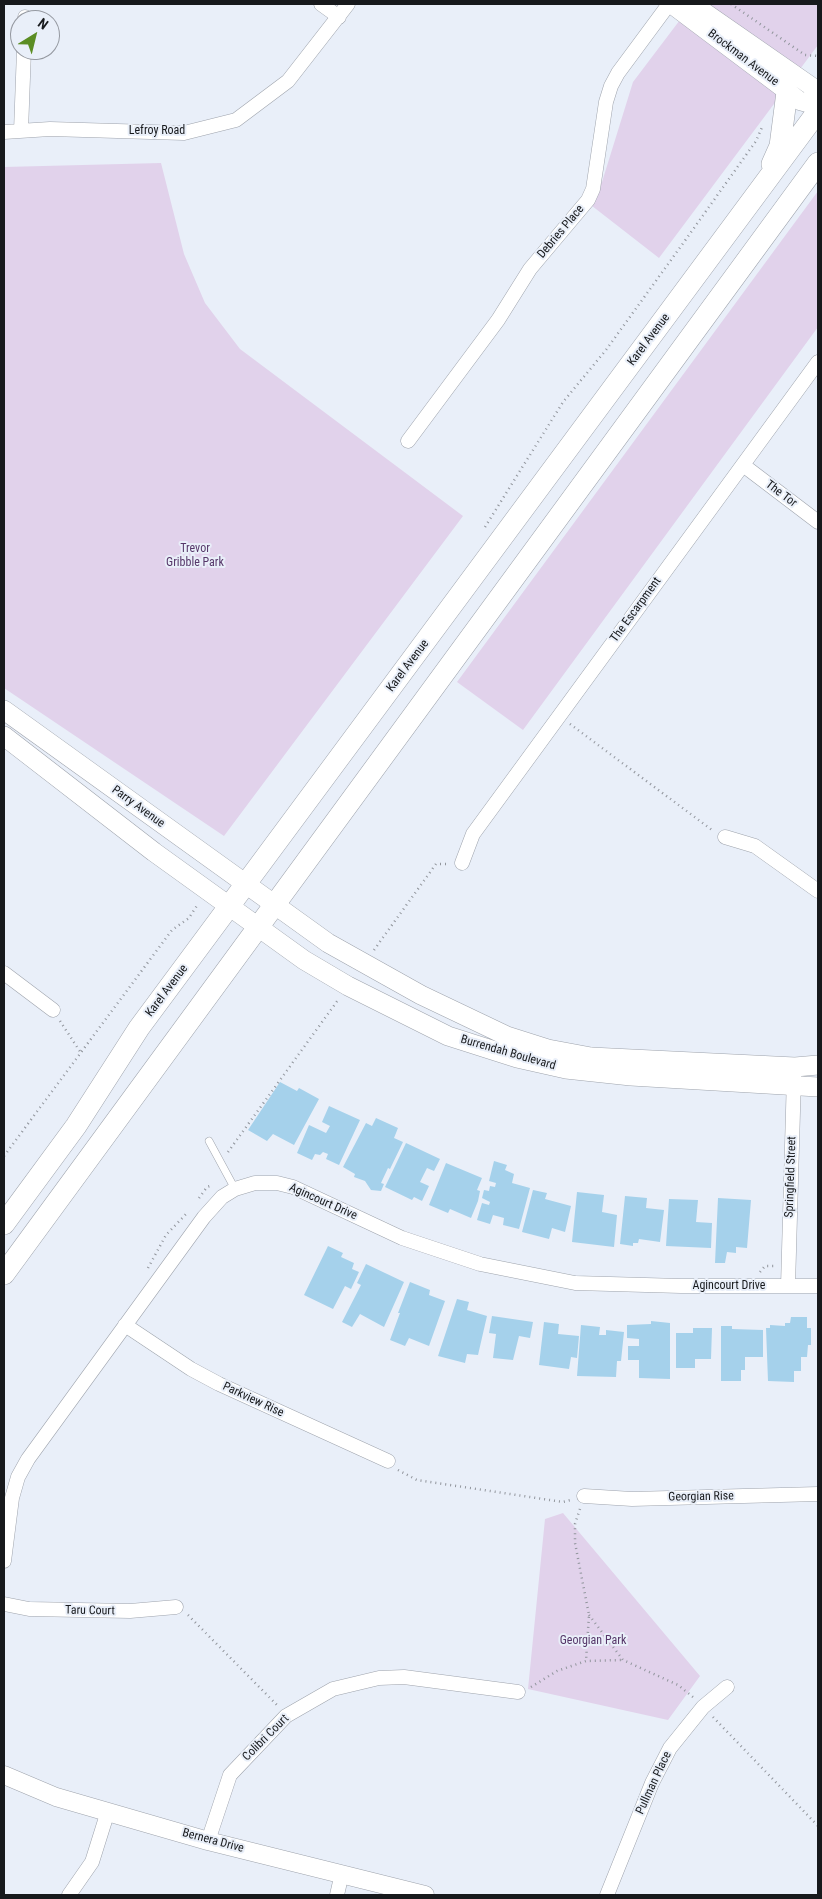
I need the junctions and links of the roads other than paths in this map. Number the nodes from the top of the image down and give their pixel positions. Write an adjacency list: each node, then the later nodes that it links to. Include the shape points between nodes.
1 (321, 4): 5 (street)
2 (348, 4): 5 (street, Lefroy Road)
3 (670, 4): 7 (street, Brockman Avenue); 16 (street, Debries Place, via 611,86 593,188 588,200 530,269 498,320)
4 (692, 4): 8 (street, Brockman Avenue, via 811,86)
5 (339, 17): 11 (street, Lefroy Road, via 288,80 236,120 184,133)
6 (24, 60): 11 (street)
7 (787, 92): 9 (street, Brockman Avenue, via 800,101); 14 (main road, via 780,146)
8 (818, 100)
9 (818, 106)
10 (818, 111): 14 (main road, Karel Avenue)
11 (22, 131): 12 (street, Lefroy Road)
12 (4, 132)
13 (818, 163): 25 (main road)
14 (763, 188): 23 (main road, Karel Avenue)
15 (818, 362): 17 (street, The Escarpment)
16 (408, 441)
17 (743, 465): 18 (street, The Tor); 22 (street, The Escarpment, via 472,834)
18 (818, 522)
19 (4, 710): 23 (main road, Parry Avenue)
20 (4, 736): 26 (main road, Parry Avenue, via 154,852)
21 (725, 838): 24 (street, via 754,846)
22 (462, 863)
23 (245, 885): 25 (main road, Parry Avenue); 26 (main road, Karel Avenue)
24 (818, 891)
25 (273, 905): 27 (main road); 31 (main road, Burrendah Boulevard, via 364,965 464,1016 527,1043 591,1057)
26 (230, 906): 27 (main road, Parry Avenue); 35 (main road, Karel Avenue, via 139,1028 76,1126)
27 (257, 926): 31 (main road, Burrendah Boulevard, via 326,974 372,999 448,1036 517,1058 566,1069 631,1076); 36 (main road)
28 (4, 974): 29 (street)
29 (53, 1010)
30 (818, 1066): 31 (main road, Burrendah Boulevard)
31 (794, 1077): 32 (main road, Burrendah Boulevard); 37 (street, Springfield Street)
32 (818, 1087)
33 (209, 1141): 34 (lane)
34 (232, 1182): 37 (street, Agincourt Drive, via 277,1183 294,1187 402,1238 480,1264 575,1283); 39 (street, Agincourt Drive)
35 (4, 1224)
36 (4, 1274)
37 (788, 1286): 38 (street, Agincourt Drive)
38 (818, 1286)
39 (125, 1325): 40 (street, Parkview Rise, via 219,1384); 43 (street, Agincourt Drive, via 28,1459 18,1478 12,1498)
40 (388, 1461)
41 (818, 1494): 42 (street, Georgian Rise)
42 (584, 1496)
43 (4, 1561)
44 (4, 1604): 45 (street, Taru Court, via 28,1609 130,1612)
45 (176, 1607)
46 (727, 1687): 55 (street, Pullman Place, via 703,1707 670,1748 652,1783)
47 (518, 1692): 50 (street, Colibri Court, via 431,1680 379,1678 333,1690 286,1716 230,1774)
48 (4, 1775): 49 (street, Bernera Drive, via 56,1797)
49 (108, 1811): 50 (street, Bernera Drive); 52 (street, via 92,1862)
50 (208, 1841): 51 (street, Bernera Drive)
51 (342, 1873): 53 (street); 54 (street, Bernera Drive)
52 (69, 1895)
53 (337, 1895)
54 (425, 1895)
55 (607, 1895)

